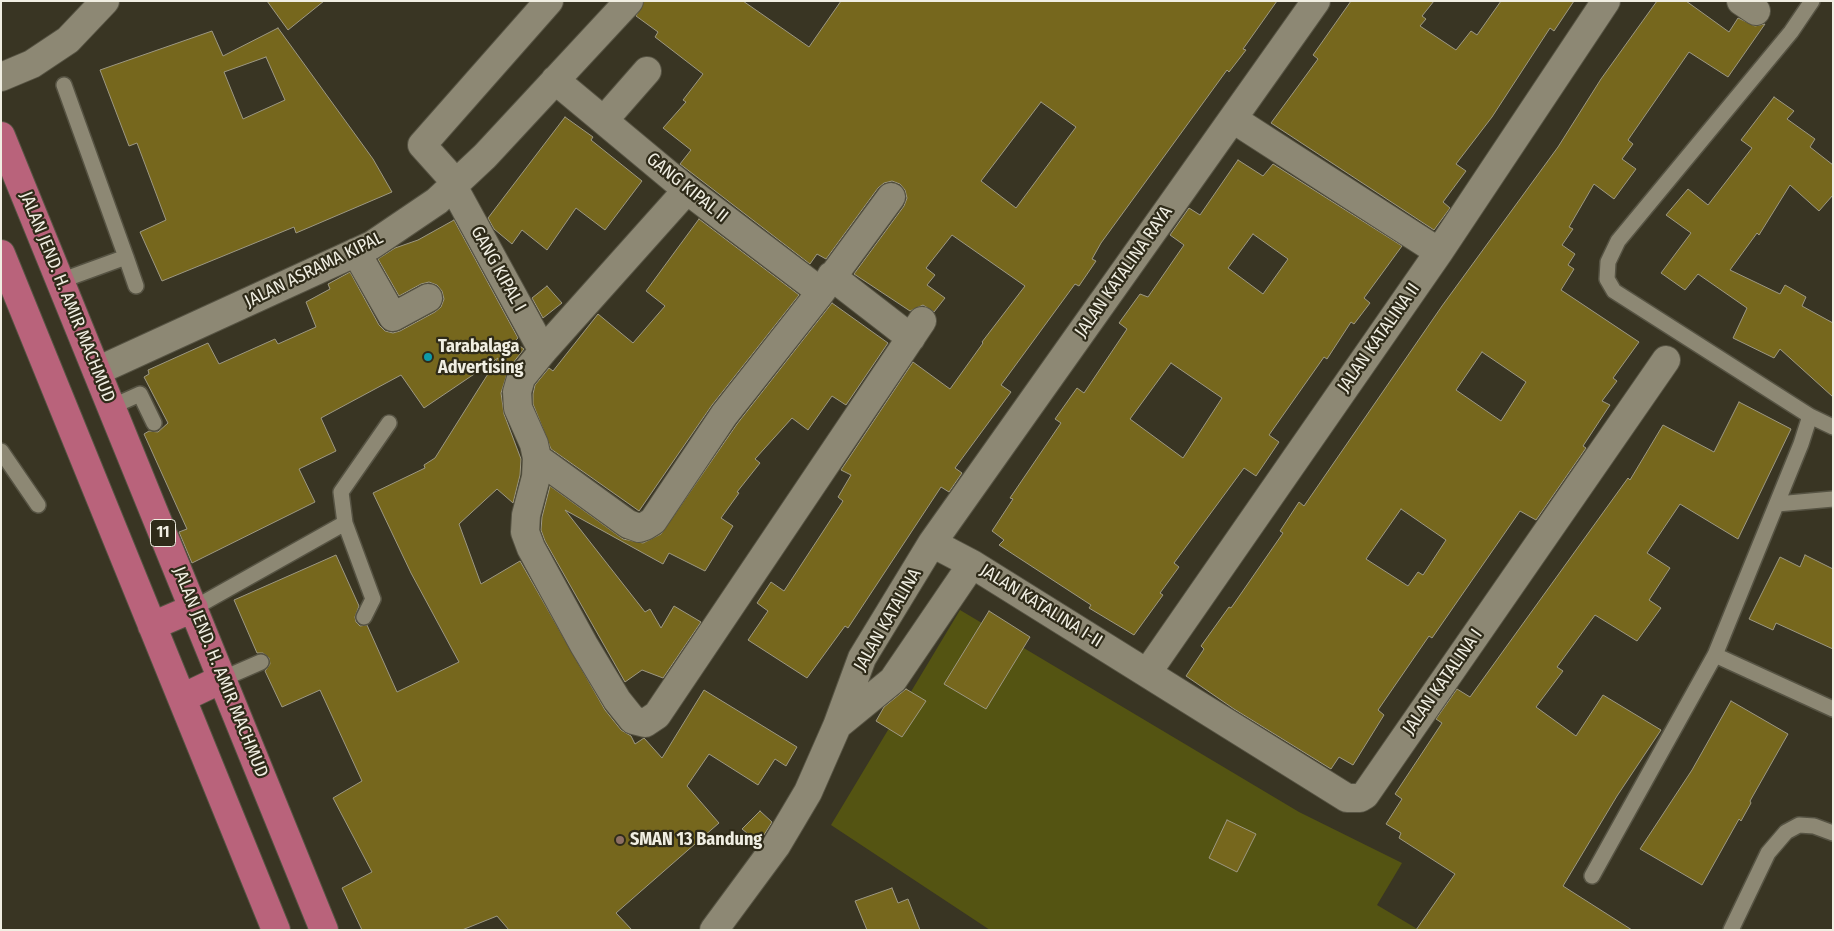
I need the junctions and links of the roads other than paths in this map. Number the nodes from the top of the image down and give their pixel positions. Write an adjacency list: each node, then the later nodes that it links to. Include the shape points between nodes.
1 (105, 1): 8 (street, via 68,40 32,64)
2 (549, 1): 14 (street, GANG KIPAL I, via 422,146)
3 (629, 1): 9 (street, JALAN ASRAMA KIPAL)
4 (1316, 1): 11 (street, JALAN KATALINA RAYA)
5 (1606, 1): 18 (street, JALAN KATALINA II)
6 (1812, 1): 29 (lane, via 1791,32 1618,241 1608,262 1608,279 1614,291)
7 (647, 71): 12 (street)
8 (1, 77)
9 (555, 80): 12 (street, GANG KIPAL II); 14 (street, JALAN ASRAMA KIPAL)
10 (64, 85): 19 (lane)
11 (1233, 119): 18 (street); 39 (street, JALAN KATALINA RAYA)
12 (604, 120): 15 (street, GANG KIPAL II)
13 (1, 136): 21 (highway, JALAN JEND. H. AMIR MACHMUD / 11)
14 (456, 186): 17 (street, JALAN ASRAMA KIPAL, via 372,245); 25 (street, GANG KIPAL I)
15 (687, 190): 22 (street, GANG KIPAL II); 25 (street)
16 (891, 197): 22 (street)
17 (356, 252): 24 (street, via 393,317); 27 (street, JALAN ASRAMA KIPAL)
18 (1439, 252): 46 (street, JALAN KATALINA II)
19 (126, 257): 21 (lane); 23 (lane)
20 (3, 264): 43 (highway)
21 (60, 281): 27 (highway, JALAN JEND. H. AMIR MACHMUD / 11)
22 (826, 284): 34 (street, via 724,415 653,520 645,526 638,528 628,524); 34 (street, GANG KIPAL II, via 917,329 657,715 645,723 633,720 617,700 531,548 525,532 526,515 536,477)
23 (136, 286)
24 (428, 298)
25 (543, 351): 34 (street, via 521,378 517,392 518,408)
26 (1666, 360): 46 (street, JALAN KATALINA I, via 1360,798 1347,798)
27 (97, 371): 28 (highway, JALAN JEND. H. AMIR MACHMUD / 11)
28 (111, 407): 30 (lane, via 140,394); 41 (highway, JALAN JEND. H. AMIR MACHMUD / 11)
29 (1810, 416): 32 (lane); 36 (lane)
30 (154, 423)
31 (389, 423): 38 (lane, via 341,492)
32 (1833, 427)
33 (1, 450): 37 (lane)
34 (537, 458)
35 (1833, 499): 36 (lane)
36 (1776, 504): 44 (lane)
37 (38, 505)
38 (345, 523): 41 (lane); 42 (lane, via 373,599)
39 (932, 543): 40 (street, JALAN KATALINA I-II); 50 (street, JALAN KATALINA, via 862,658)
40 (972, 564): 46 (street, JALAN KATALINA I-II); 50 (street, JALAN KATALINA, via 893,680)
41 (194, 608): 43 (highway); 47 (highway, JALAN JEND. H. AMIR MACHMUD / 11)
42 (364, 617)
43 (152, 626): 48 (highway)
44 (1715, 655): 49 (lane); 52 (lane)
45 (261, 662): 47 (lane)
46 (1147, 673)
47 (222, 679): 48 (highway); 54 (highway, JALAN JEND. H. AMIR MACHMUD / 11)
48 (182, 698): 53 (highway)
49 (1833, 709)
50 (836, 726): 55 (street, JALAN KATALINA, via 808,792 776,846)
51 (1833, 833): 56 (lane, via 1799,825 1786,832 1768,854)
52 (1592, 876)
53 (276, 930)
54 (324, 930)
55 (714, 930)
56 (1731, 930)

